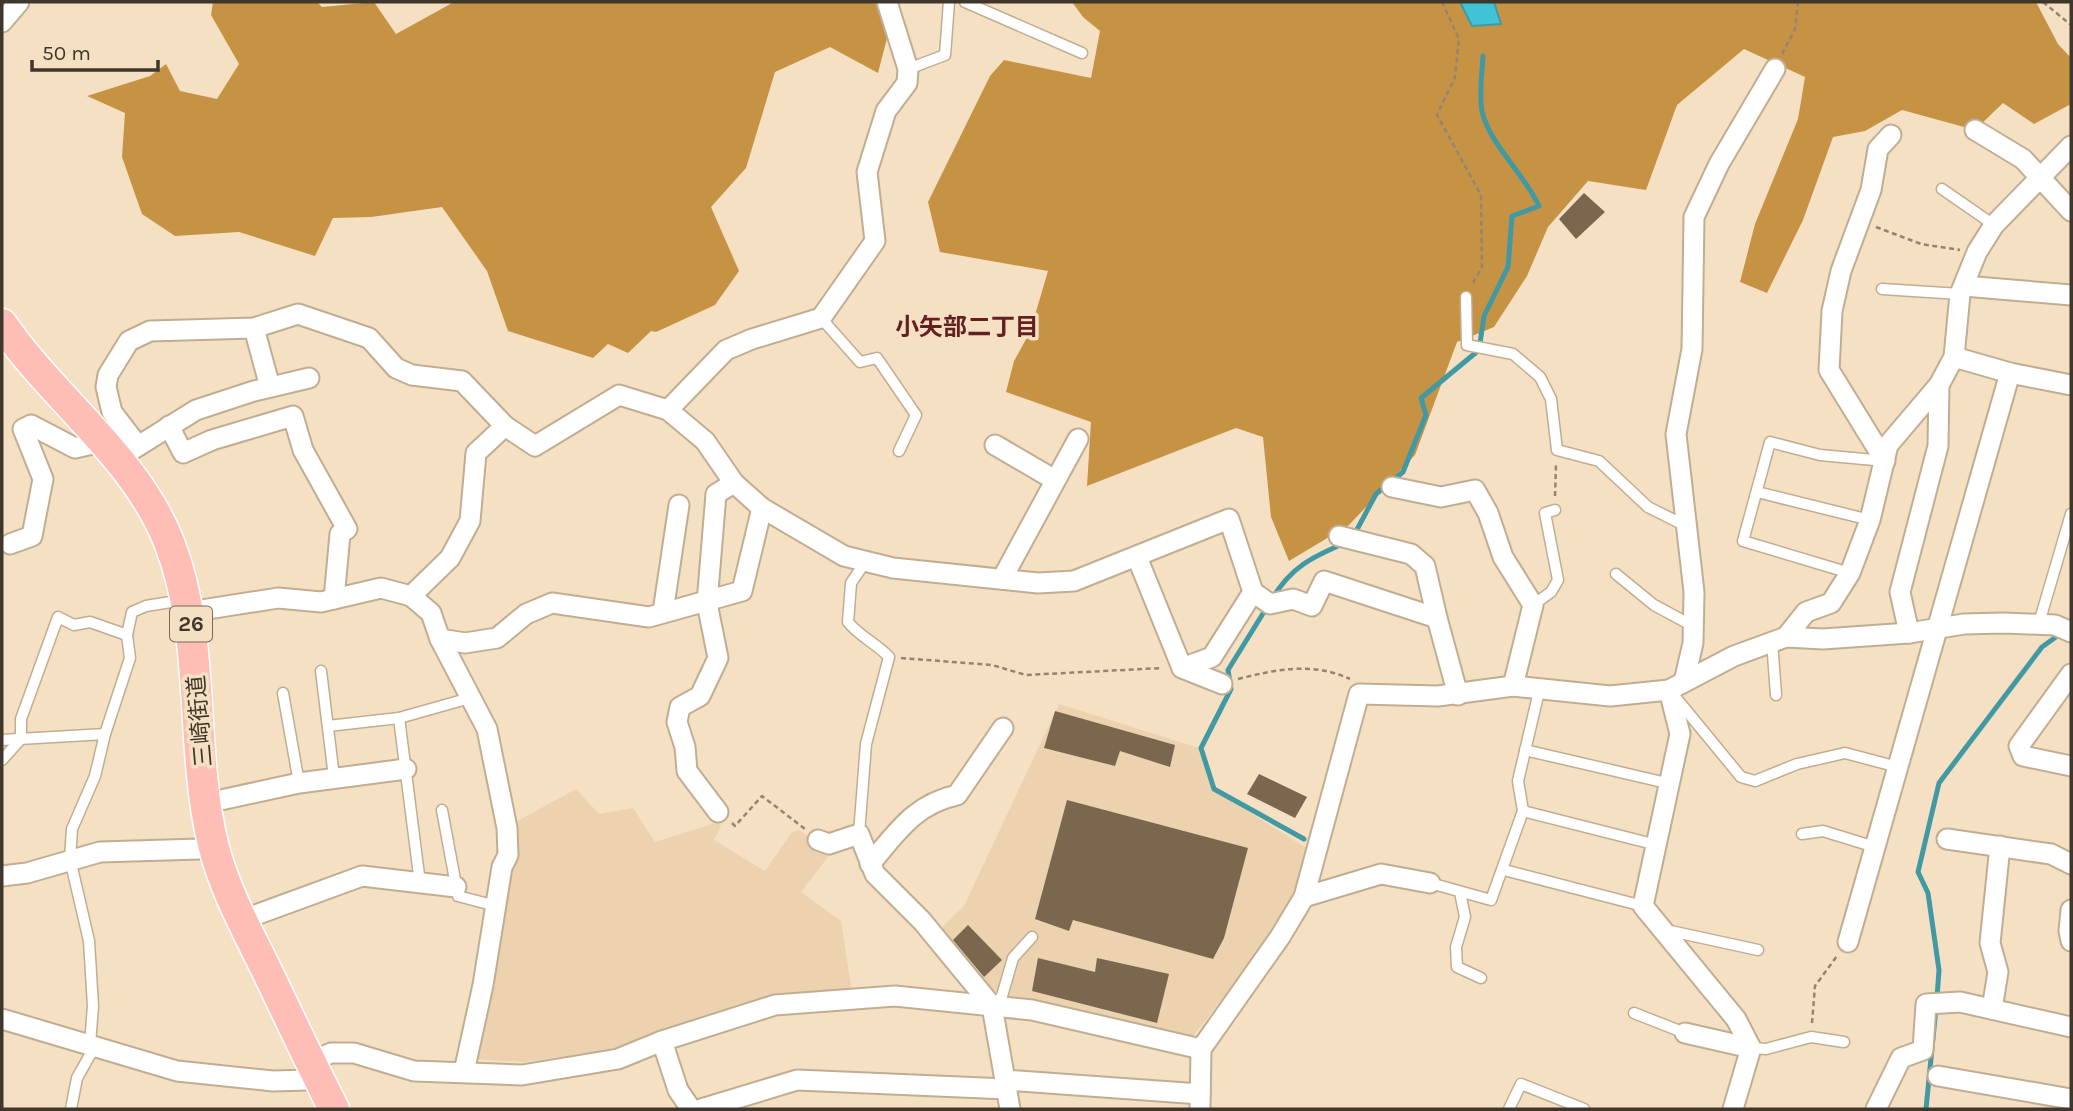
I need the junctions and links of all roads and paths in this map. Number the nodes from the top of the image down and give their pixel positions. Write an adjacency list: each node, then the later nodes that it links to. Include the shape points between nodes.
1 (19, 2): 8 (street)
2 (887, 2): 11 (street)
3 (949, 2): 11 (lane, via 945,55)
4 (965, 2): 10 (lane)
5 (1442, 2): 25 (path, via 1459,39 1455,77 1437,115 1481,195 1482,267)
6 (1798, 2): 12 (path, via 1795,29)
7 (2043, 2): 9 (path)
8 (2, 22)
9 (2071, 25)
10 (1083, 53)
11 (908, 69): 26 (street, via 907,83 886,111 867,172 875,241)
12 (1775, 69): 53 (street, via 1719,164 1694,217 1692,349 1676,434)
13 (1975, 130): 16 (street)
14 (1891, 135): 19 (street, via 1878,149 1871,190)
15 (2071, 146): 16 (street)
16 (2040, 174): 18 (street); 20 (street)
17 (1942, 189): 20 (lane)
18 (2071, 211)
19 (1859, 221): 21 (path, via 1921,244); 43 (street, via 1832,312 1829,370)
20 (1994, 225): 21 (street)
21 (1977, 252): 23 (street)
22 (1882, 289): 23 (lane)
23 (1962, 290): 24 (street); 29 (street)
24 (2071, 295)
25 (1466, 297): 41 (lane, via 1466,345 1513,354 1540,377 1551,399)
26 (821, 318): 35 (street, via 726,351); 42 (lane, via 860,362 877,358 916,415)
27 (2, 324): 40 (main road, 三崎街道 / 26)
28 (254, 328): 34 (street); 37 (street, via 298,314 369,338 396,368 411,375 462,381); 40 (street, via 150,331 130,341 108,375 106,387)
29 (1954, 357): 30 (street); 32 (street)
30 (2010, 373): 33 (street); 71 (street)
31 (309, 378): 34 (street)
32 (1939, 385): 43 (street, via 1888,445); 73 (street, via 1938,446 1899,592)
33 (2071, 385)
34 (270, 387): 36 (street, via 196,410)
35 (668, 410): 37 (street, via 619,395 535,446); 45 (street, via 705,441)
36 (169, 425): 40 (street); 63 (street, via 183,453 293,416 303,450 347,529 340,534)
37 (505, 426): 62 (street, via 476,453 470,521 450,558)
38 (1078, 439): 44 (street)
39 (995, 445): 44 (street)
40 (119, 449): 55 (street, via 75,448 31,425 23,429 43,479 32,537); 65 (main road, 三崎街道 / 26, via 163,529)
41 (1557, 450): 50 (path); 53 (lane, via 1599,461 1648,507)
42 (899, 451)
43 (1885, 461): 47 (lane, via 1820,455 1770,442); 52 (street)
44 (1055, 480): 60 (street)
45 (734, 483): 49 (street); 64 (street, via 716,495)
46 (1392, 487): 66 (street, via 1441,497 1475,490 1503,557)
47 (1756, 492): 52 (lane); 58 (lane, via 1742,541)
48 (679, 505): 67 (street)
49 (762, 508): 57 (street, via 845,556); 64 (street, via 742,591)
50 (1555, 510): 66 (lane, via 1545,513 1558,580 1551,592)
51 (2071, 514): 69 (lane)
52 (1870, 520): 58 (street)
53 (1687, 526): 70 (street)
54 (1339, 536): 68 (street, via 1411,554 1425,566)
55 (10, 544)
56 (1137, 557): 60 (street, via 1074,581); 61 (street, via 1229,519); 78 (street)
57 (866, 561): 60 (street); 77 (lane, via 851,583 848,622)
58 (1850, 573): 76 (street, via 1831,603 1806,612)
59 (1616, 574): 70 (lane, via 1654,605)
60 (1002, 579)
61 (1253, 592): 68 (street, via 1270,604 1293,600 1312,606 1324,581); 78 (street, via 1212,657)
62 (411, 596): 63 (street, via 381,588); 75 (street, via 430,613)
63 (334, 599): 65 (street)
64 (706, 603): 67 (street); 107 (street, via 718,657 701,696 680,707 677,722 687,771)
65 (188, 605): 74 (lane, via 146,606 132,612); 104 (main road, 三崎街道 / 26)
66 (1533, 605): 82 (street)
67 (663, 612): 75 (street, via 649,617 552,603 526,614 497,638 465,643)
68 (1437, 618): 87 (street)
69 (2039, 623): 71 (street, via 1964,624); 72 (street)
70 (1693, 626): 83 (street, via 1693,643)
71 (1937, 630): 73 (street); 99 (street)
72 (2071, 632)
73 (1909, 633): 76 (street)
74 (127, 635): 93 (lane, via 130,658); 94 (lane, via 90,622 74,625 58,617 22,719)
75 (440, 639): 89 (street)
76 (1779, 639): 83 (street); 88 (lane)
77 (889, 657): 78 (path, via 979,663 1026,675); 108 (lane, via 866,744)
78 (1182, 668): 81 (street)
79 (321, 671): 91 (lane)
80 (2071, 674): 98 (street, via 2019,746 2023,757)
81 (1222, 684): 86 (path, via 1303,667 1331,670 1350,680)
82 (1513, 686): 84 (street); 87 (street)
83 (1676, 686): 84 (street, via 1610,696); 99 (lane, via 1741,777 1755,781 1797,764 1845,753); 103 (street, via 1680,734)
84 (1540, 687): 96 (lane)
85 (283, 693): 102 (lane)
86 (1359, 694): 87 (street); 125 (street)
87 (1458, 695)
88 (1776, 695)
89 (470, 698): 90 (lane); 126 (street, via 487,729 507,828 508,855)
90 (399, 718): 91 (lane); 100 (lane)
91 (328, 726): 101 (lane)
92 (1003, 728): 117 (street, via 957,795 933,800 903,824)
93 (105, 734): 94 (lane); 116 (lane, via 95,776 72,829)
94 (21, 739): 95 (lane); 97 (lane)
95 (2, 740)
96 (1525, 750): 103 (lane); 106 (lane, via 1518,781)
97 (2, 760)
98 (2071, 766)
99 (1898, 767): 115 (street)
100 (406, 769): 101 (street); 121 (lane)
101 (334, 777): 102 (street)
102 (299, 783): 104 (street)
103 (1672, 784): 113 (street)
104 (206, 803): 112 (main road, 三崎街道 / 26)
105 (442, 810): 123 (lane)
106 (1523, 811): 113 (lane); 119 (lane)
107 (719, 812): 111 (path, via 735,826 762,796)
108 (859, 834): 111 (street, via 829,844); 117 (street)
109 (1801, 834): 115 (lane, via 1823,831)
110 (1947, 839): 114 (street)
111 (818, 840)
112 (213, 844): 116 (street, via 200,849 100,852); 129 (main road, 三崎街道 / 26)
113 (1657, 845): 127 (street)
114 (2000, 846): 118 (street, via 2051,854); 139 (street, via 1990,943 1998,972)
115 (1875, 847): 133 (street)
116 (70, 859): 120 (street); 147 (lane, via 89,940)
117 (870, 864): 137 (street)
118 (2071, 864)
119 (1504, 870): 124 (lane, via 1491,900); 127 (lane)
120 (2, 876)
121 (420, 883): 123 (street); 129 (street, via 362,876)
122 (1430, 883): 124 (lane); 125 (street, via 1381,874)
123 (456, 887): 126 (lane, via 458,896)
124 (1460, 892): 136 (lane, via 1465,917 1456,947 1457,967)
125 (1304, 897): 149 (street)
126 (496, 906): 151 (street)
127 (1643, 906): 130 (street)
128 (2071, 910): 132 (street)
129 (242, 920): 135 (main road, 三崎街道 / 26)
130 (1665, 930): 134 (lane); 148 (street, via 1736,1019)
131 (1032, 937): 137 (lane, via 1013,958 1002,996)
132 (2071, 941)
133 (1848, 942): 144 (path, via 1815,986)
134 (1758, 950)
135 (267, 972): 138 (lane); 150 (main road, 三崎街道 / 26)
136 (1481, 978)
137 (992, 1006): 145 (street, via 895,996 841,998 775,1005); 149 (street, via 1032,1010); 153 (street)
138 (270, 1007)
139 (1992, 1009): 142 (street); 164 (street, via 1960,1002 1926,1004 1923,1050 1901,1058)
140 (1634, 1013): 143 (lane)
141 (2, 1018): 147 (street)
142 (2071, 1027)
143 (1685, 1033): 148 (street)
144 (1811, 1037): 146 (lane); 148 (lane, via 1766,1049)
145 (662, 1041): 151 (street, via 618,1059 570,1068 522,1075); 158 (street, via 678,1090)
146 (1844, 1042)
147 (92, 1045): 150 (street, via 177,1071 216,1076 307,1080); 156 (lane, via 77,1078)
148 (1751, 1048): 163 (street)
149 (1200, 1049): 155 (street)
150 (307, 1066): 151 (street, via 331,1053 354,1053 414,1072); 157 (main road, 三崎街道 / 26)
151 (464, 1072)
152 (1938, 1076): 154 (street)
153 (1006, 1085): 155 (street); 159 (street, via 797,1080); 160 (street)
154 (2071, 1099)
155 (1200, 1102)
156 (71, 1109)
157 (334, 1109)
158 (691, 1109)
159 (701, 1109)
160 (1010, 1109)
161 (1509, 1109): 162 (lane, via 1521,1084)
162 (1584, 1109)
163 (1733, 1109)
164 (1875, 1109)

